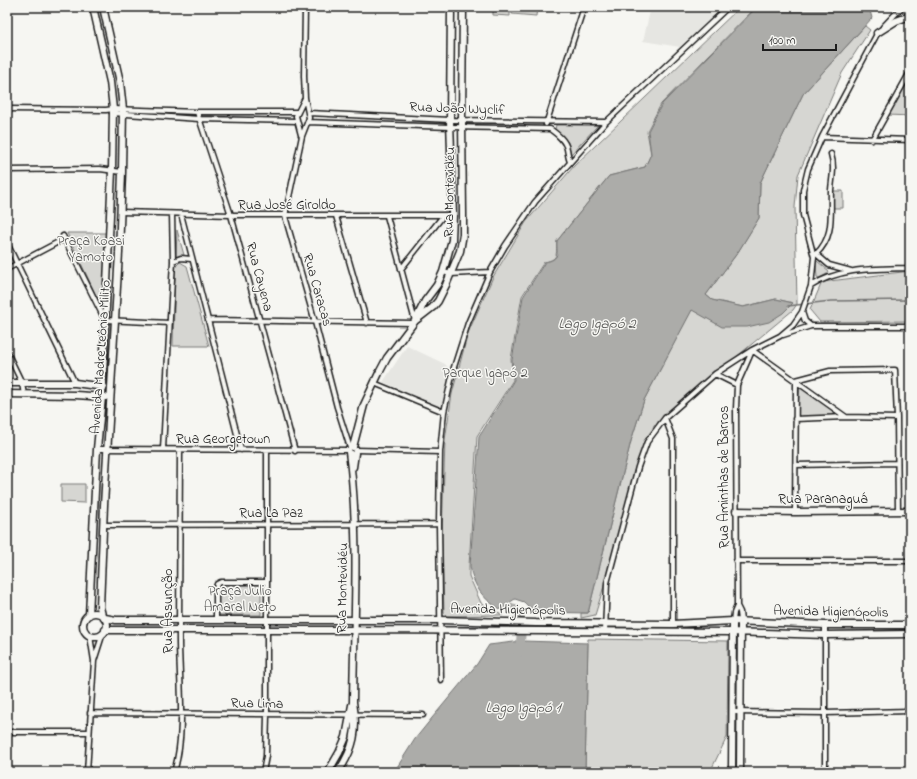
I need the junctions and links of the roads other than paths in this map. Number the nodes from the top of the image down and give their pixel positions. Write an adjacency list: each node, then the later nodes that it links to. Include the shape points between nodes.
1 (93, 7): 12 (main road, Avenida Madre Leônia Milito)
2 (102, 7): 11 (main road, Avenida Madre Leônia Milito)
3 (305, 7): 16 (street, Rua Caracas)
4 (584, 7): 28 (street)
5 (728, 7): 29 (street)
6 (902, 7): 10 (street)
7 (451, 9): 8 (main road); 24 (main road)
8 (463, 9): 25 (main road, Rua Montevidéu)
9 (910, 16): 10 (main road)
10 (877, 33): 34 (street)
11 (114, 57): 12 (street); 13 (main road, Avenida Madre Leônia Milito)
12 (105, 59): 14 (main road, Avenida Madre Leônia Milito)
13 (117, 70): 14 (street); 19 (main road, Avenida Madre Leônia Milito)
14 (108, 72): 18 (main road, Avenida Madre Leônia Milito)
15 (910, 72): 35 (street)
16 (305, 98): 21 (street, Rua Caracas); 22 (street, Rua Caracas)
17 (7, 109): 18 (street, Rua João Wyclif)
18 (113, 112): 19 (street, Rua João Wyclif); 40 (main road, Avenida Madre Leônia Milito)
19 (123, 112): 20 (street, Rua João Wyclif); 23 (street, Rua João Wyclif); 41 (main road, Avenida Madre Leônia Milito)
20 (197, 112): 21 (street, Rua João Wyclif); 23 (street, Rua Cayena)
21 (299, 112): 22 (street, Rua João Wyclif); 26 (street, Rua Caracas, via 296,116)
22 (308, 112): 24 (street, Rua João Wyclif); 27 (street, Rua Caracas)
23 (199, 118): 26 (street, Rua João Wyclif); 45 (street, Rua Cayena)
24 (450, 120): 25 (street, Rua João Wyclif); 30 (main road)
25 (462, 120): 28 (street, Rua João Wyclif); 31 (main road, Rua Montevidéu)
26 (298, 122): 27 (street, Rua João Wyclif); 33 (street, Rua Caracas)
27 (307, 122): 30 (street, Rua João Wyclif); 33 (street, Rua Caracas)
28 (547, 122): 29 (street, Rua João Wyclif); 32 (street)
29 (606, 122): 38 (street)
30 (450, 127): 31 (street, Rua João Wyclif); 46 (main road)
31 (462, 127): 32 (street, Rua João Wyclif); 63 (main road, Rua Montevidéu, via 464,214 460,251)
32 (545, 128): 38 (street, via 550,129 563,141)
33 (302, 136): 47 (street, Rua Caracas)
34 (822, 138): 35 (street); 52 (street, via 808,169 803,190 803,215)
35 (872, 140): 36 (street)
36 (910, 140)
37 (831, 154): 53 (street, via 834,169 831,222 825,242)
38 (570, 162): 62 (street, via 527,212)
39 (7, 170): 40 (street)
40 (112, 170): 41 (street); 66 (main road, Avenida Madre Leônia Milito)
41 (122, 172): 42 (main road, Avenida Madre Leônia Milito)
42 (121, 212): 43 (street, Rua José Giroldo); 68 (main road, Avenida Madre Leônia Milito)
43 (172, 214): 44 (street, Rua José Giroldo); 55 (street)
44 (180, 214): 45 (street, Rua José Giroldo); 54 (street)
45 (231, 215): 47 (street, Rua José Giroldo); 69 (street, Rua Cayena)
46 (453, 215): 50 (street, Rua José Giroldo); 61 (main road, via 452,240)
47 (285, 216): 48 (street, Rua José Giroldo); 70 (street, Rua Caracas)
48 (336, 216): 49 (street, Rua José Giroldo); 73 (street)
49 (386, 216): 50 (street, Rua José Giroldo); 59 (street)
50 (443, 216): 59 (street)
51 (7, 243): 56 (street)
52 (811, 246): 53 (street); 64 (street, via 814,257)
53 (816, 254): 60 (street, via 829,264)
54 (191, 259): 55 (street, via 181,258); 67 (street)
55 (173, 261): 72 (street)
56 (18, 264): 58 (street); 66 (street, via 63,237); 83 (street)
57 (910, 268): 60 (street)
58 (7, 269)
59 (401, 269): 71 (street)
60 (851, 271): 64 (street, via 826,278)
61 (443, 272): 63 (street); 71 (main road)
62 (490, 272): 63 (street); 93 (street, via 468,323 454,367)
63 (451, 274): 71 (main road, Rua Montevidéu, via 438,301)
64 (811, 286): 65 (street)
65 (802, 312): 74 (street, via 805,321); 76 (street, via 793,325)
66 (105, 320): 68 (street); 86 (main road, Avenida Madre Leônia Milito)
67 (208, 320): 69 (street); 102 (street)
68 (116, 321): 72 (street); 87 (main road, Avenida Madre Leônia Milito)
69 (260, 321): 70 (street); 105 (street, Rua Cayena)
70 (315, 322): 73 (street); 104 (street, Rua Caracas, via 337,407)
71 (414, 322): 73 (street); 84 (main road, Rua Montevidéu, via 388,358)
72 (170, 323): 99 (street)
73 (366, 323)
74 (811, 326): 75 (street); 76 (street)
75 (910, 326)
76 (780, 336): 77 (street)
77 (752, 350): 79 (street); 80 (street); 85 (street, Rua Aminthas de Barros)
78 (7, 352): 82 (street)
79 (715, 374): 85 (street); 95 (street)
80 (796, 380): 94 (street); 96 (street, via 830,371 895,370); 97 (street)
81 (7, 383): 82 (main road)
82 (22, 383): 83 (main road); 89 (street)
83 (75, 383): 86 (main road); 90 (main road)
84 (374, 383): 93 (street); 104 (main road, Rua Montevidéu, via 364,405)
85 (737, 385): 109 (street, Rua Aminthas de Barros)
86 (102, 386): 87 (main road); 91 (main road, Avenida Madre Leônia Milito)
87 (112, 389): 92 (main road, Avenida Madre Leônia Milito)
88 (7, 394): 89 (main road)
89 (24, 394): 90 (main road)
90 (76, 395): 91 (main road)
91 (102, 396): 92 (main road); 98 (main road, Avenida Madre Leônia Milito)
92 (111, 398): 100 (main road, Avenida Madre Leônia Milito)
93 (444, 412): 106 (street)
94 (846, 417): 96 (street); 97 (street)
95 (665, 418): 131 (street, via 647,442 638,467 607,583); 132 (street, via 673,439)
96 (897, 418): 107 (street)
97 (795, 419): 108 (street)
98 (97, 449): 100 (street, Rua Georgetown); 122 (main road, Avenida Madre Leônia Milito)
99 (163, 449): 100 (street, Rua Georgetown); 101 (street, Rua Georgetown)
100 (107, 450): 117 (main road, Avenida Madre Leônia Milito)
101 (180, 450): 102 (street, Rua Georgetown); 113 (street, Rua Assunção)
102 (241, 450): 103 (street, Rua Georgetown)
103 (267, 450): 105 (street, Rua Georgetown); 114 (street)
104 (352, 450): 105 (street, Rua Georgetown); 106 (street, Rua Georgetown); 115 (main road, Rua Montevidéu)
105 (295, 451)
106 (440, 452): 116 (street)
107 (897, 463): 108 (street); 110 (street)
108 (796, 465): 112 (street)
109 (736, 511): 112 (main road, Rua Paranaguá); 118 (street, Rua Aminthas de Barros)
110 (898, 511): 111 (main road, Rua Paranaguá); 112 (main road, Rua Paranaguá)
111 (910, 511)
112 (795, 512)
113 (180, 524): 114 (street, Rua La Paz); 117 (street, Rua La Paz); 124 (street, Rua Assunção)
114 (267, 524): 115 (street, Rua La Paz); 120 (street)
115 (356, 524): 116 (street, Rua La Paz); 128 (main road, Rua Montevidéu)
116 (439, 524): 126 (street)
117 (103, 525): 123 (main road, Avenida Madre Leônia Milito, via 100,607)
118 (736, 561): 119 (street); 121 (street, Rua Aminthas de Barros)
119 (910, 561)
120 (267, 582): 125 (street, via 217,584); 127 (street)
121 (736, 606): 129 (street, Rua Aminthas de Barros); 130 (street, Rua Aminthas de Barros)
122 (89, 615): 123 (main road, via 95,613); 145 (main road, via 83,624)
123 (103, 617): 124 (main road, Avenida Higienópolis, via 116,620); 139 (main road, via 107,624)
124 (179, 620): 125 (main road, Avenida Higienópolis); 135 (street, Rua Assunção)
125 (216, 620): 127 (main road, Avenida Higienópolis)
126 (440, 620): 128 (main road, Avenida Higienópolis); 131 (main road, Avenida Higienópolis); 138 (street)
127 (267, 621): 128 (main road, Avenida Higienópolis); 136 (street)
128 (354, 621): 137 (main road, Rua Montevidéu)
129 (733, 621): 130 (main road, Avenida Higienópolis); 132 (main road, Avenida Higienópolis); 141 (main road, Rua Aminthas de Barros)
130 (741, 621): 133 (main road, Avenida Higienópolis); 142 (main road, Rua Aminthas de Barros)
131 (605, 623): 132 (main road, Avenida Higienópolis); 140 (street)
132 (673, 624)
133 (825, 625): 134 (main road, Avenida Higienópolis); 144 (street)
134 (910, 625)
135 (179, 629): 136 (main road, Avenida Higienópolis); 139 (main road, Avenida Higienópolis); 153 (street, Rua Assunção)
136 (267, 630): 137 (main road, Avenida Higienópolis); 154 (street)
137 (354, 630): 138 (main road, Avenida Higienópolis); 155 (main road, Rua Montevidéu)
138 (440, 631): 140 (main road, Avenida Higienópolis); 147 (street)
139 (104, 632): 145 (main road, via 98,636); 146 (street)
140 (605, 632): 141 (main road, Avenida Higienópolis)
141 (733, 632): 142 (main road, Avenida Higienópolis); 149 (main road, Rua Aminthas de Barros)
142 (741, 632): 144 (main road, Avenida Higienópolis); 150 (main road, Rua Aminthas de Barros)
143 (910, 634): 144 (main road, Avenida Higienópolis)
144 (825, 635): 152 (street)
145 (90, 636): 146 (street)
146 (94, 661): 151 (street)
147 (441, 680)
148 (910, 711): 152 (street)
149 (733, 712): 150 (street); 166 (main road, Rua Aminthas de Barros)
150 (741, 712): 152 (street); 167 (main road, Rua Aminthas de Barros)
151 (90, 713): 153 (street, Rua Lima); 158 (street)
152 (825, 713): 168 (street)
153 (180, 714): 154 (street, Rua Lima); 162 (street, Rua Assunção, via 180,740)
154 (267, 715): 155 (street, Rua Lima); 163 (street)
155 (353, 715): 156 (street, Rua Lima); 159 (main road); 160 (main road)
156 (423, 716)
157 (7, 732): 158 (street)
158 (89, 732): 161 (street)
159 (346, 737): 160 (main road); 164 (main road)
160 (354, 738): 165 (main road, via 349,756)
161 (87, 772)
162 (174, 772)
163 (263, 772)
164 (328, 772)
165 (338, 772)
166 (732, 772)
167 (740, 772)
168 (826, 772)

